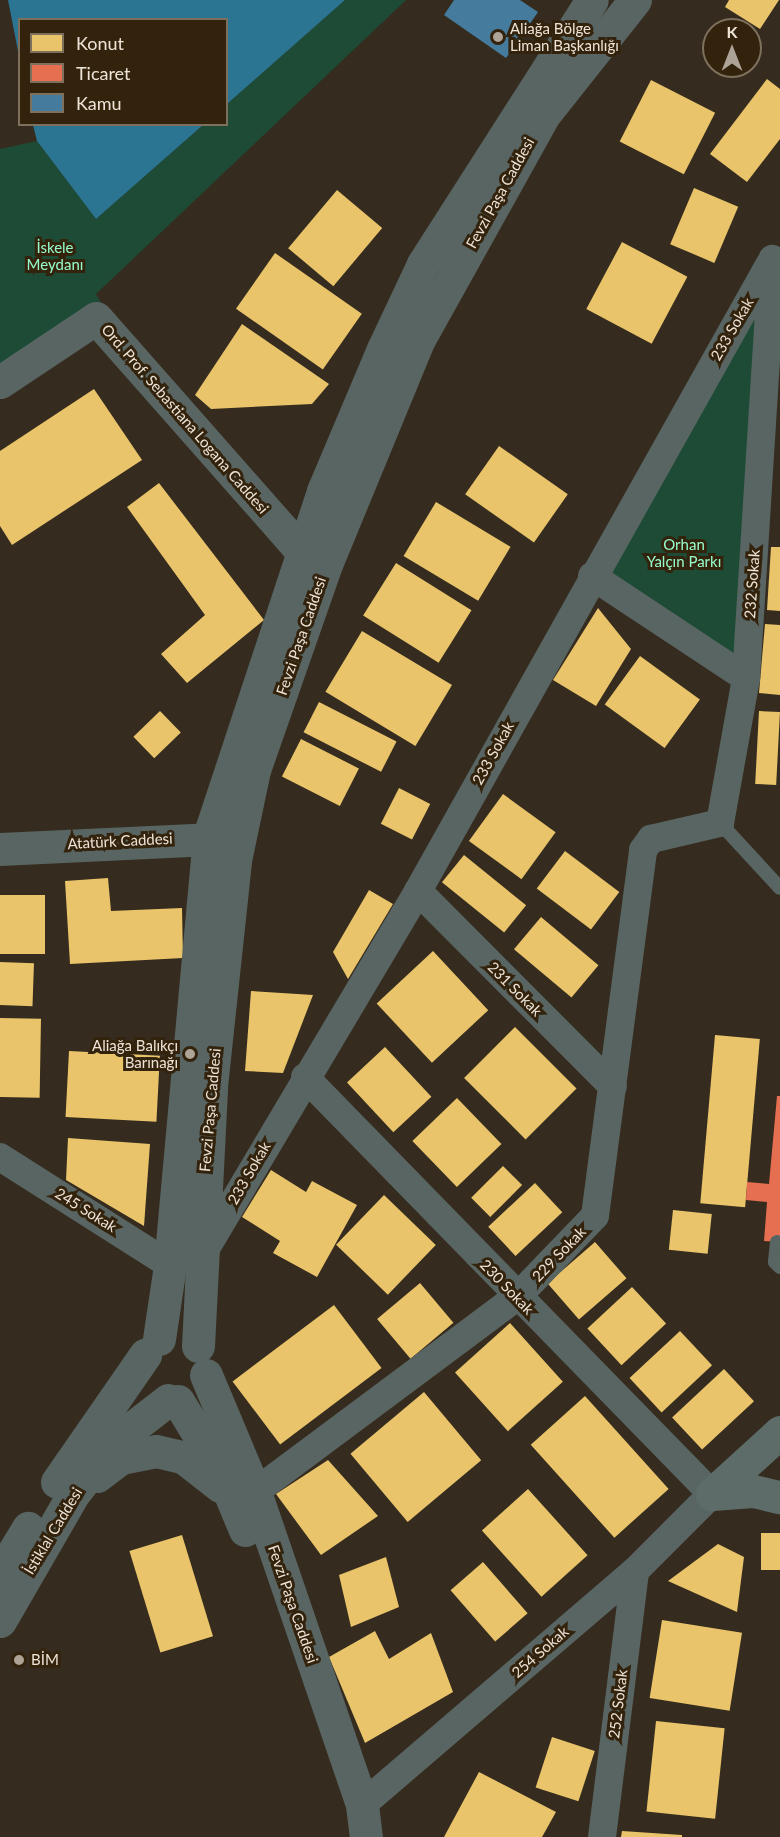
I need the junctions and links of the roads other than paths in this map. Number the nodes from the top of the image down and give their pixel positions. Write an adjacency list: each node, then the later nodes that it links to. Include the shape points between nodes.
1 (592, 0): 5 (street, Fevzi Paşa Caddesi, via 423,264 378,360)
2 (634, 0): 9 (street, Fevzi Paşa Caddesi, via 543,116 418,341 327,562)
3 (776, 250): 6 (street, 233 Sokak); 7 (street, 232 Sokak)
4 (0, 382): 5 (street, Ord. Prof. Sebastiana Logana Caddesi, via 96,318)
5 (302, 552): 9 (street, Fevzi Paşa Caddesi)
6 (592, 576): 7 (street); 13 (street, 233 Sokak)
7 (746, 678): 8 (street, 232 Sokak)
8 (720, 823): 12 (lane); 15 (street, 229 Sokak, via 651,839 643,850)
9 (223, 848): 10 (street, Atatürk Caddesi); 11 (street, Atatürk Caddesi); 18 (street, Fevzi Paşa Caddesi)
10 (0, 849)
11 (0, 869)
12 (780, 888)
13 (418, 891): 14 (street, 233 Sokak); 15 (street, 231 Sokak)
14 (305, 1077): 18 (street, 233 Sokak); 20 (street, 230 Sokak)
15 (613, 1088): 20 (street, 229 Sokak, via 596,1216)
16 (0, 1157): 18 (street, 245 Sokak)
17 (777, 1242): 19 (lane, via 774,1262)
18 (185, 1263): 21 (street, Fevzi Paşa Caddesi); 22 (street, Fevzi Paşa Caddesi)
19 (780, 1267)
20 (517, 1297): 27 (street, 230 Sokak); 28 (street, 229 Sokak)
21 (152, 1347): 22 (street, via 179,1336); 23 (street, Fevzi Paşa Caddesi, via 142,1374 145,1383 159,1397); 31 (street, İstiklal Caddesi, via 51,1492)
22 (202, 1360): 23 (street, via 196,1392); 28 (street, Fevzi Paşa Caddesi)
23 (173, 1400): 26 (street, İstiklal Caddesi, via 115,1441); 28 (street, Fevzi Paşa Caddesi)
24 (780, 1432): 27 (highway)
25 (780, 1461): 27 (highway)
26 (74, 1493): 28 (street, via 120,1458 156,1451 183,1457); 32 (street, İstiklal Caddesi)
27 (712, 1494): 29 (highway, via 753,1491); 30 (street, 254 Sokak)
28 (245, 1496): 33 (street, Fevzi Paşa Caddesi)
29 (780, 1497)
30 (635, 1571): 33 (street, 254 Sokak); 35 (street, 252 Sokak)
31 (0, 1574)
32 (0, 1621)
33 (349, 1819): 34 (street, Fevzi Paşa Caddesi)
34 (366, 1837)
35 (602, 1837)

